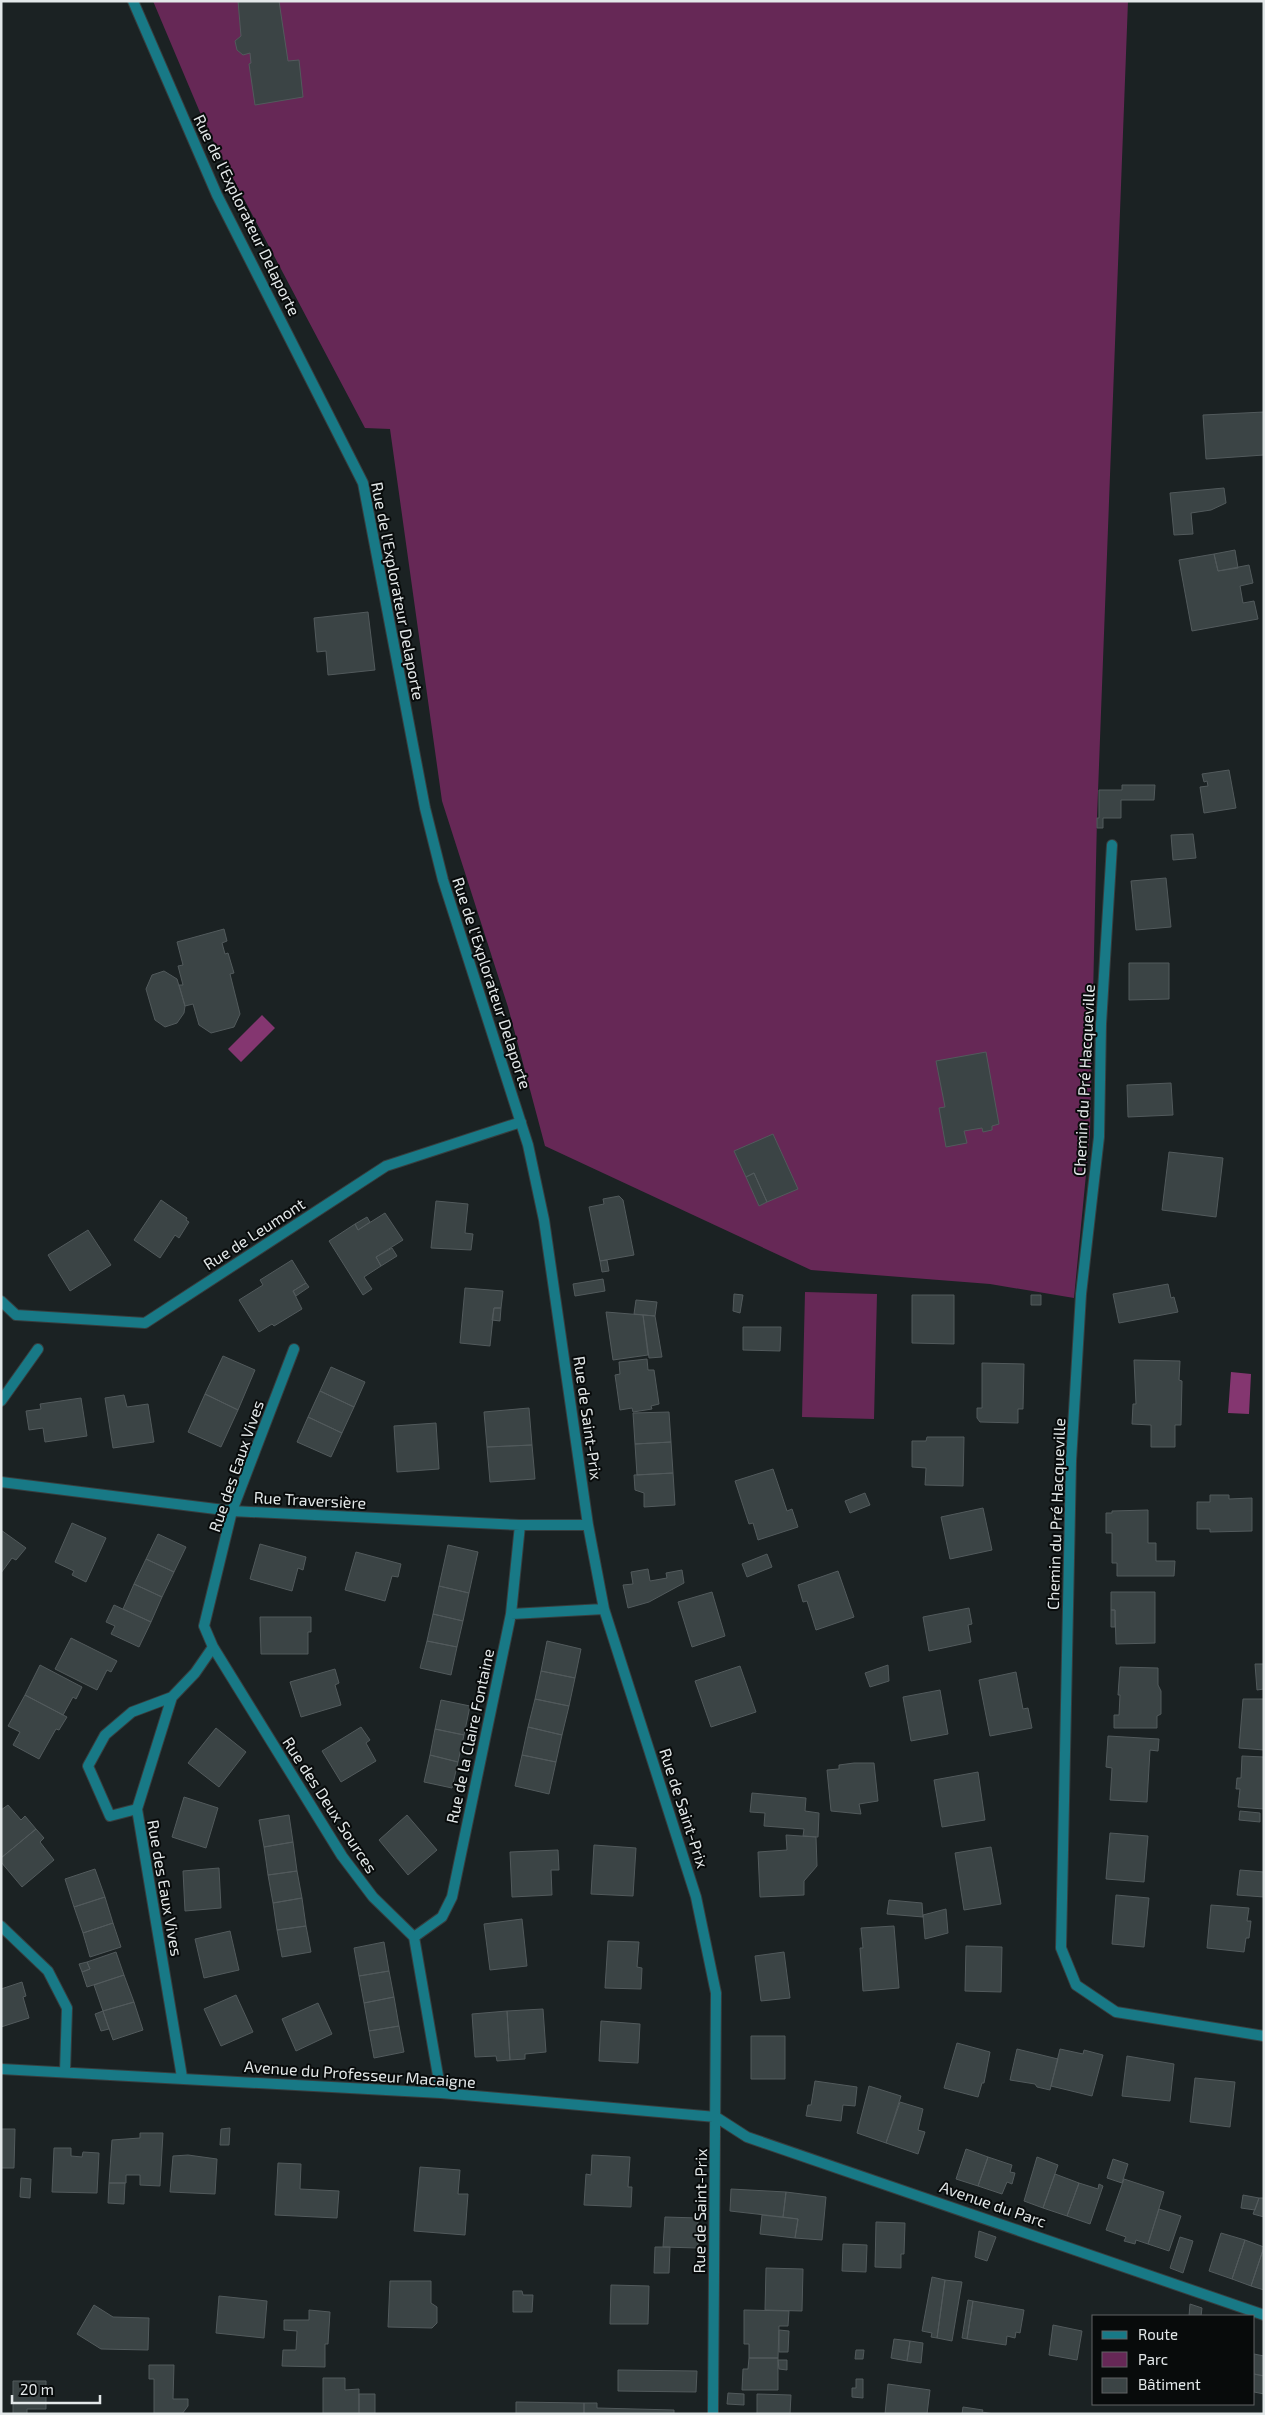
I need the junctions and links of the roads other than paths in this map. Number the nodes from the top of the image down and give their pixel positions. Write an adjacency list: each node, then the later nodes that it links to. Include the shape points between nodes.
1 (133, 1): 3 (street, Rue de l'Explorateur Delaporte, via 217,195 363,483 425,808 443,880)
2 (1112, 845): 20 (street, Chemin du Pré Hacqueville, via 1101,1024 1100,1137 1081,1294 1071,1461 1061,1948 1076,1985 1116,2012)
3 (520, 1122): 4 (street, Rue de l'Explorateur Delaporte); 5 (street, Rue de Leumont, via 386,1166 145,1323 16,1315)
4 (544, 1220): 12 (street, Rue de Saint-Prix)
5 (1, 1301)
6 (38, 1349): 8 (street)
7 (294, 1349): 10 (street, Rue des Eaux Vives)
8 (1, 1401)
9 (1, 1482): 10 (street, Rue Traversière)
10 (232, 1511): 11 (street, Rue Traversière); 15 (street, Rue des Eaux Vives, via 204,1626)
11 (520, 1524): 12 (street, Rue Traversière); 14 (street, Rue de la Claire Fontaine)
12 (588, 1525): 13 (street, Rue de Saint-Prix)
13 (604, 1609): 14 (street); 25 (street, Rue de Saint-Prix, via 696,1897 716,1993)
14 (511, 1614): 19 (street, Rue de la Claire Fontaine, via 452,1897 442,1918)
15 (213, 1647): 16 (street, Rue des Eaux Vives, via 195,1673); 19 (street, Rue des Deux Sources, via 342,1856 372,1896)
16 (172, 1697): 17 (street, Rue des Eaux Vives); 17 (street, via 132,1712 105,1735 88,1766 110,1816)
17 (137, 1809): 23 (street, Rue des Eaux Vives)
18 (1, 1926): 22 (street, via 48,1971 67,2008)
19 (414, 1937): 24 (street)
20 (1264, 2036)
21 (1, 2069): 22 (street, Avenue du Professeur Macaigne)
22 (65, 2072): 23 (street, Avenue du Professeur Macaigne)
23 (182, 2077): 24 (street, Avenue du Professeur Macaigne)
24 (442, 2093): 25 (street, Avenue du Professeur Macaigne)
25 (716, 2117): 26 (street, Avenue du Parc, via 747,2138); 27 (street, Rue de Saint-Prix)
26 (1264, 2315)
27 (713, 2414)

